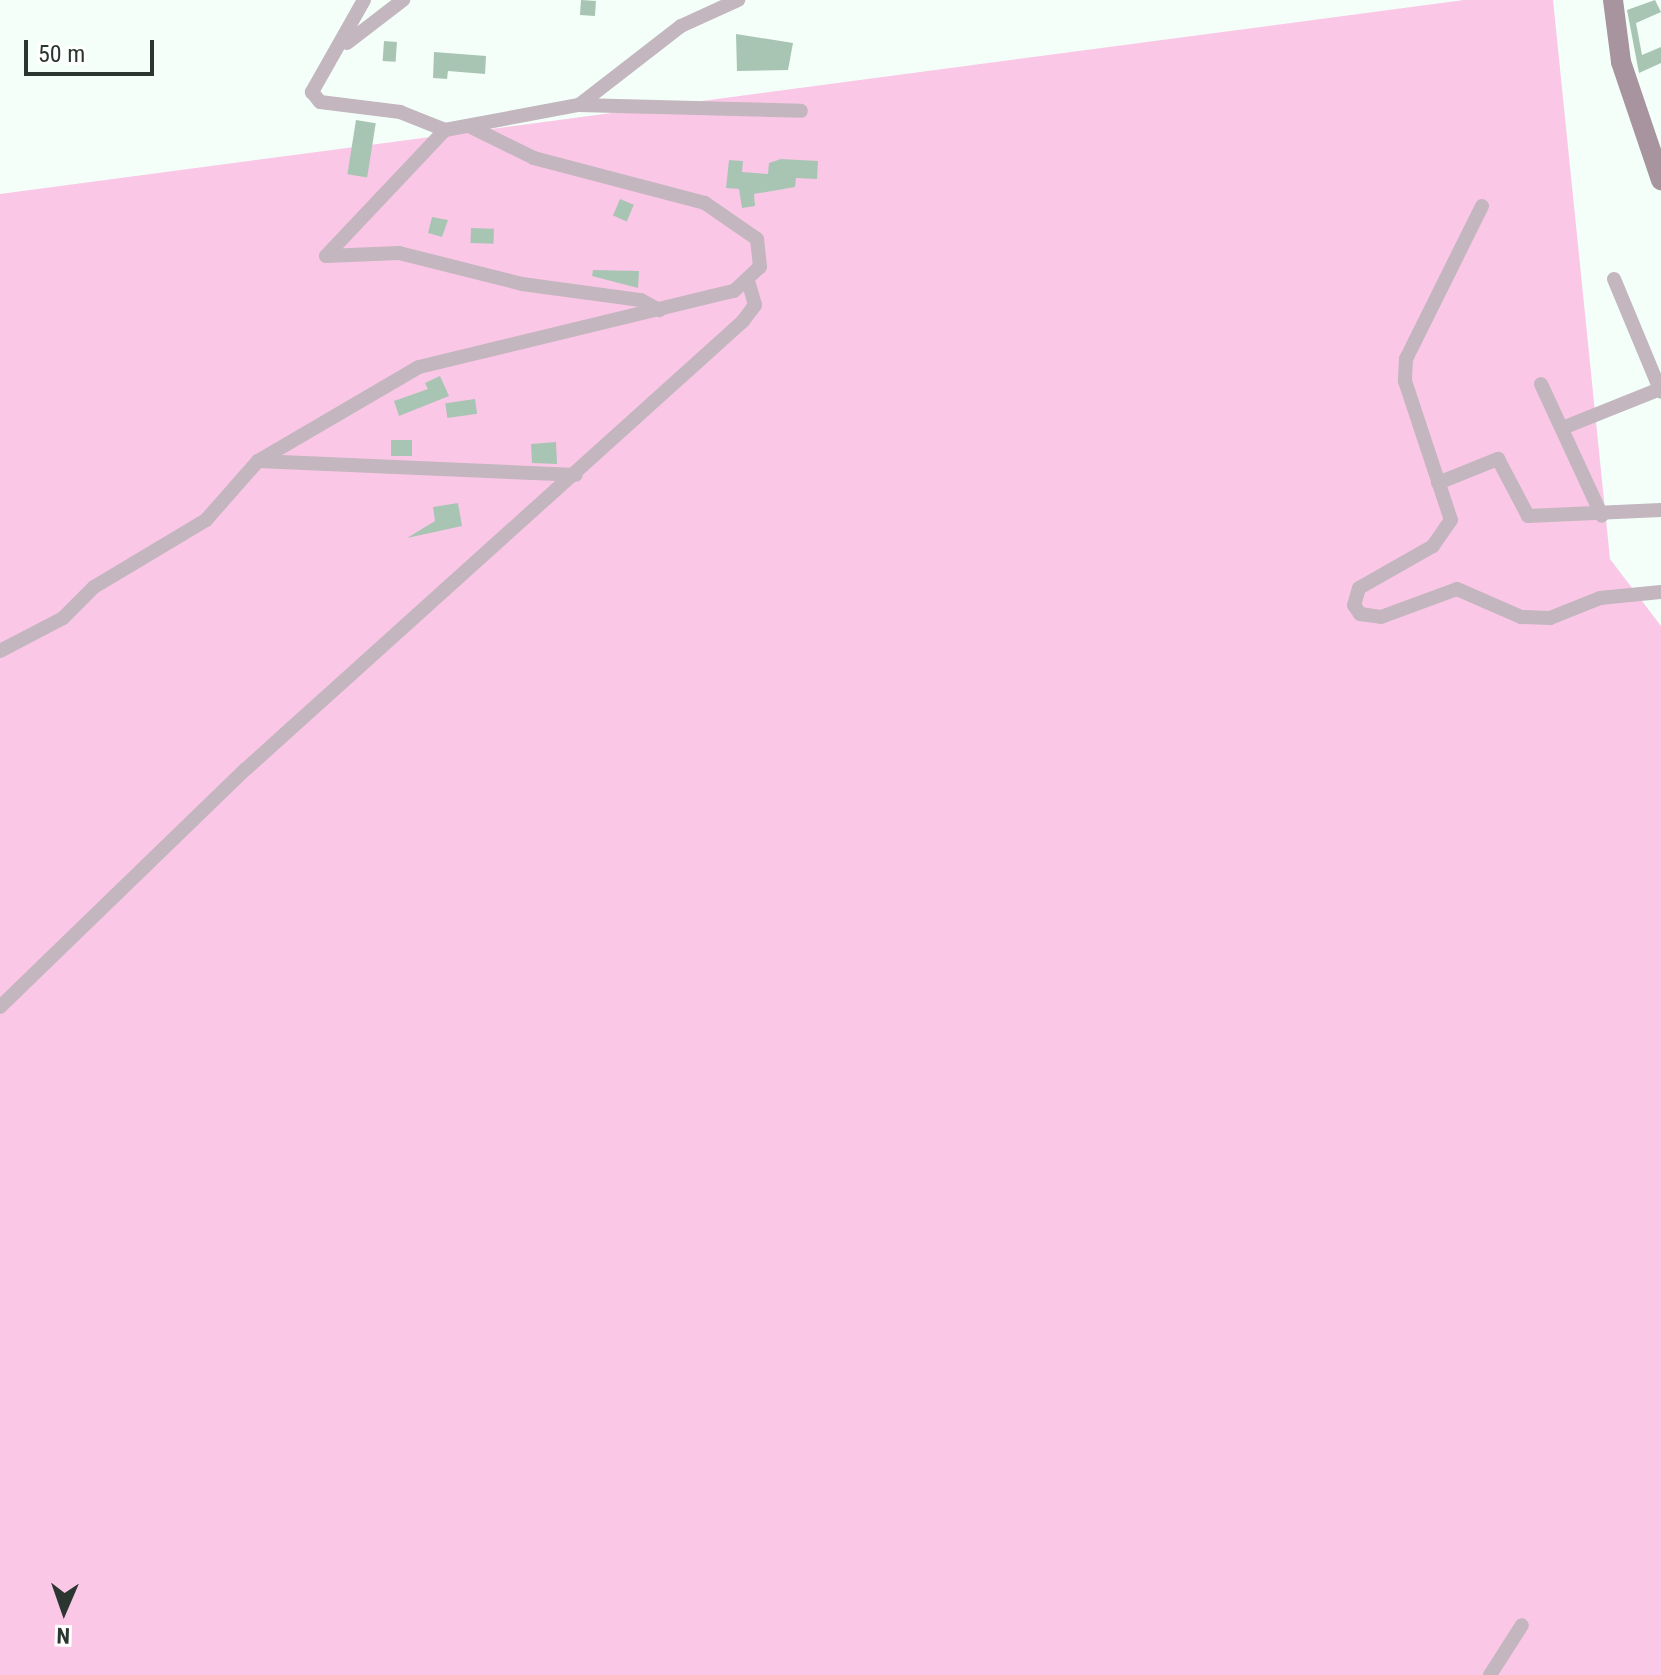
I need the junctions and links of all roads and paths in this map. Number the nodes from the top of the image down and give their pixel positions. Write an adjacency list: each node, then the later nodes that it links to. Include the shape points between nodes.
1 (364, 0): 5 (street)
2 (403, 0): 5 (street)
3 (738, 0): 6 (street, via 681,26)
4 (1613, 0): 10 (main road, via 1621,62)
5 (343, 46): 9 (street, via 315,81 320,102 400,112)
6 (579, 105): 7 (street); 8 (street)
7 (801, 111)
8 (469, 126): 9 (street); 13 (street, via 534,158 705,203 757,239 760,267)
9 (445, 130): 14 (street, via 326,256 399,253 522,284 641,300)
10 (1661, 180)
11 (1482, 206): 20 (street, via 1406,359 1405,381)
12 (1614, 279): 16 (street)
13 (749, 284): 14 (street); 19 (street, via 755,305 743,321)
14 (659, 310): 18 (street, via 419,367)
15 (1541, 384): 17 (street)
16 (1660, 390): 17 (street)
17 (1565, 427): 22 (street)
18 (258, 461): 19 (street); 24 (street, via 206,520 94,587 63,618)
19 (576, 475): 25 (street, via 246,769)
20 (1438, 483): 22 (street, via 1498,459 1528,516); 23 (street, via 1451,520 1446,532 1359,588 1360,614 1381,617 1457,589 1521,617 1550,618 1600,598)
21 (1661, 510): 22 (street)
22 (1602, 516)
23 (1661, 592)
24 (0, 651)
25 (0, 1007)
26 (1522, 1625): 27 (street)
27 (1490, 1675)

